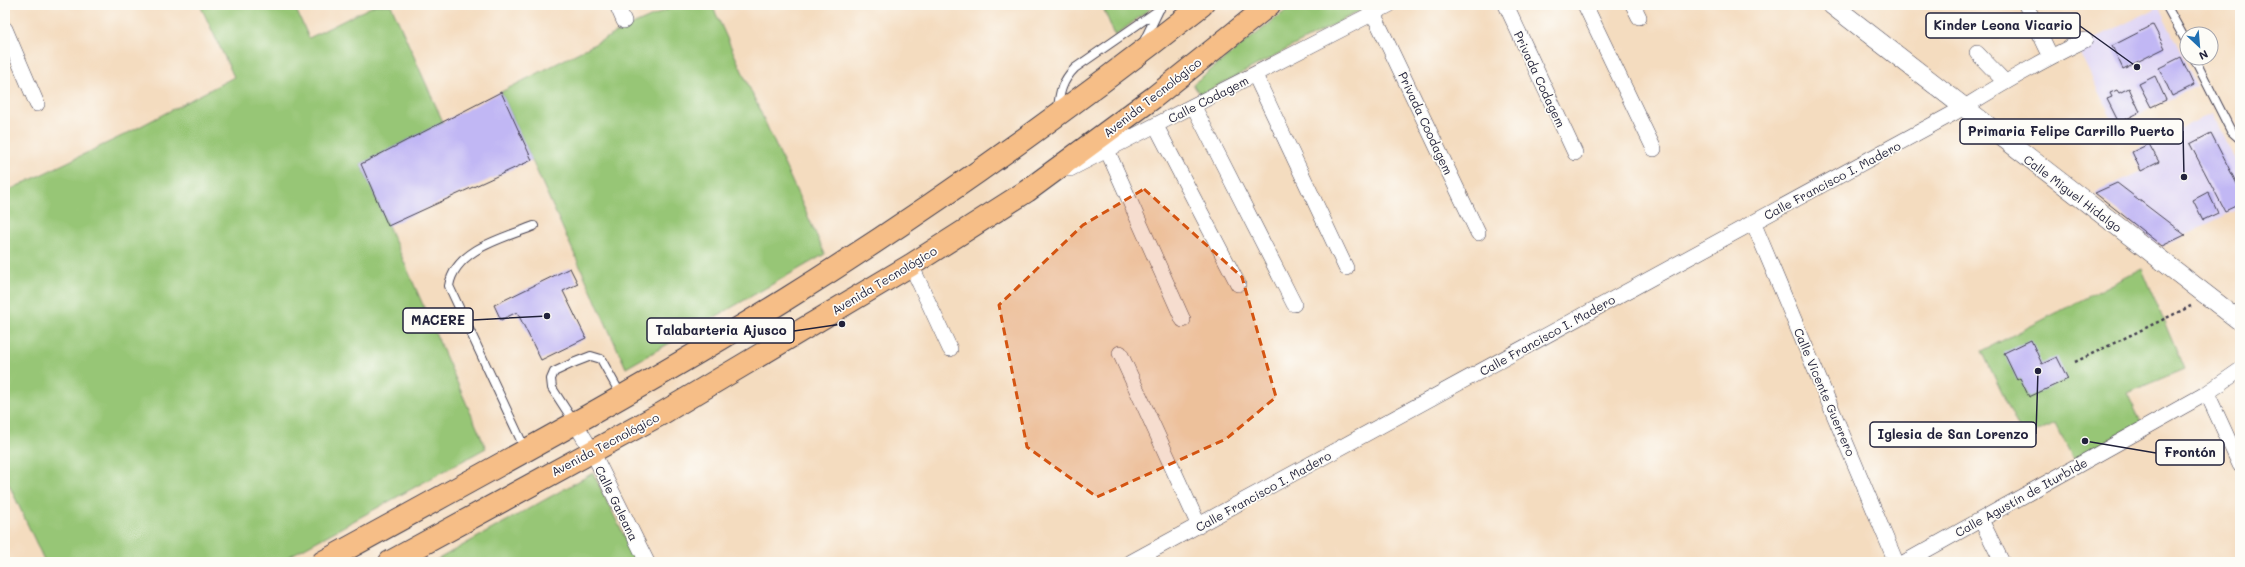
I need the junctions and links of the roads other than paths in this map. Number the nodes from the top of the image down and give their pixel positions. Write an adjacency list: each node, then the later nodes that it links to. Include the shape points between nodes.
1 (617, 5): 12 (street)
2 (1202, 5): 17 (main road)
3 (1269, 5): 31 (main road, Avenida Tecnológico, via 1153,98)
4 (1389, 5): 11 (street, Calle Codagem)
5 (1506, 5): 30 (street, Privada Codagem)
6 (1585, 5): 29 (street)
7 (1832, 5): 24 (street, Calle Miguel Hidalgo)
8 (2026, 5): 18 (street)
9 (2166, 5): 13 (lane)
10 (1162, 7): 17 (lane); 25 (lane, via 1072,71 1061,88)
11 (1373, 13): 20 (street, Calle Codagem); 34 (street, Privada Coodagem)
12 (624, 20)
13 (2179, 27)
14 (5, 29): 22 (street)
15 (2085, 40): 18 (street, Calle Francisco I. Madero)
16 (1977, 53): 21 (street)
17 (1136, 56): 25 (main road)
18 (2051, 56): 21 (street, Calle Francisco I. Madero)
19 (2198, 66): 27 (lane, via 2231,131)
20 (1255, 75): 23 (street, Calle Codagem); 36 (street)
21 (2006, 82): 24 (street, Calle Francisco I. Madero)
22 (37, 104)
23 (1194, 107): 26 (street, Calle Codagem); 38 (street)
24 (1963, 108): 32 (street, Calle Francisco I. Madero); 40 (street, Calle Miguel Hidalgo)
25 (1057, 114): 45 (main road, via 966,181 870,246 783,302)
26 (1156, 126): 28 (street, Calle Codagem); 37 (street)
27 (2240, 138)
28 (1107, 150): 31 (street, Calle Codagem); 39 (street)
29 (1654, 150)
30 (1575, 153)
31 (1027, 191): 35 (main road, Avenida Tecnológico)
32 (1753, 222): 51 (street, Calle Francisco I. Madero); 56 (street, Calle Vicente Guerrero)
33 (534, 226): 47 (lane, via 474,252 460,263 451,275 449,286)
34 (1478, 233)
35 (911, 264): 41 (street); 48 (main road, Avenida Tecnológico, via 661,414)
36 (1346, 268)
37 (1238, 284)
38 (1294, 304)
39 (1183, 320)
40 (2240, 321)
41 (950, 349)
42 (1120, 353): 51 (street)
43 (2240, 370): 44 (street, Calle Agustín de Iturbide)
44 (2207, 393): 49 (street); 50 (street, Calle Agustín de Iturbide)
45 (622, 396): 46 (main road); 46 (lane, via 601,359 591,356 554,372 550,378 552,388)
46 (575, 423): 47 (main road); 48 (street, Calle Galeana)
47 (526, 450): 52 (main road)
48 (592, 451): 53 (main road, Avenida Tecnológico); 54 (street, Calle Galeana)
49 (2240, 465)
50 (1981, 520): 57 (street, Calle Agustín de Iturbide); 58 (street)
51 (1199, 526): 55 (street, Calle Francisco I. Madero)
52 (323, 562)
53 (390, 562)
54 (647, 562)
55 (1131, 562)
56 (1896, 562)
57 (1905, 562)
58 (2002, 562)

